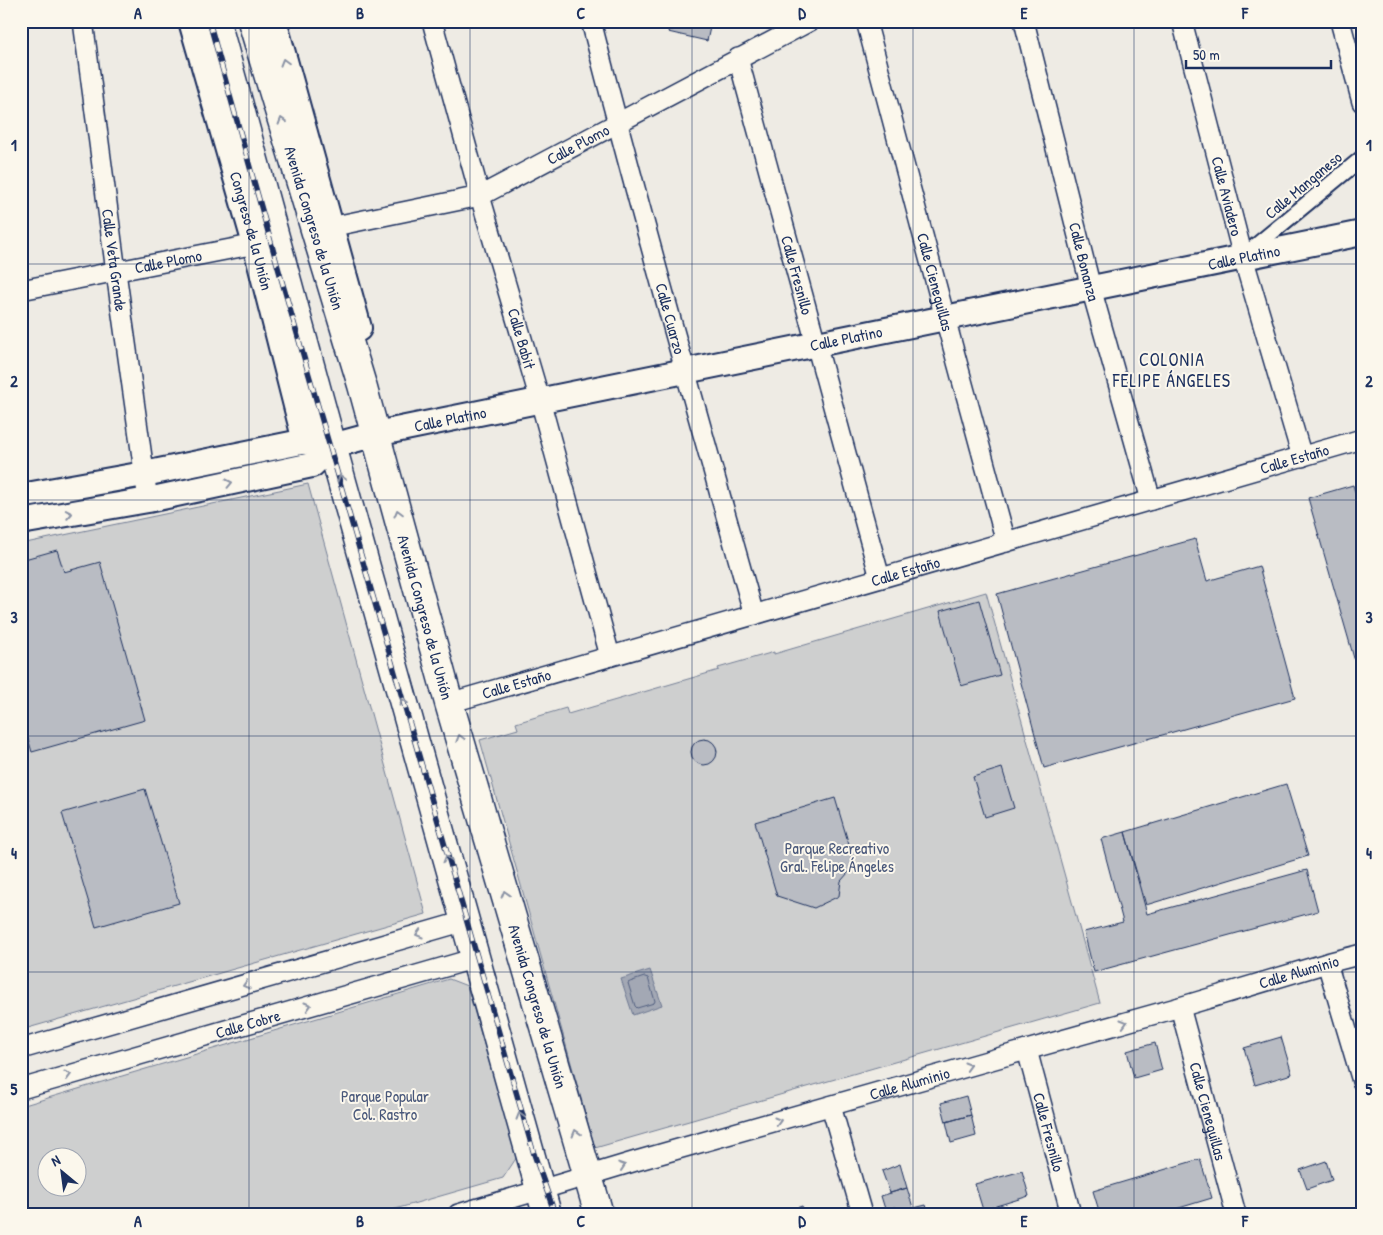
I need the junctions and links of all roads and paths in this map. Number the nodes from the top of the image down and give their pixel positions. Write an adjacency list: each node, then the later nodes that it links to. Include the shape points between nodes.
1 (83, 21): 23 (street, Calle Veta Grande)
2 (192, 21): 21 (main road, Congreso de la Unión)
3 (202, 21): 33 (street)
4 (216, 21): 33 (main road)
5 (252, 21): 29 (main road, Avenida Congreso de la Unión, one-way to 5)
6 (273, 21): 19 (main road, one-way to 6)
7 (432, 21): 18 (street, Calle Babit)
8 (591, 21): 16 (street, Calle Cuarzo)
9 (810, 21): 14 (street, Calle Plomo)
10 (866, 21): 26 (street, Calle Cieneguillas)
11 (1024, 21): 24 (street, Calle Bonanza)
12 (1182, 21): 22 (street, Calle Aviadero)
13 (1340, 21): 15 (street)
14 (738, 58): 16 (street, Calle Plomo); 27 (street, Calle Fresnillo)
15 (1362, 102)
16 (617, 123): 18 (street, Calle Plomo); 28 (street, Calle Cuarzo)
17 (1362, 158): 22 (street, Calle Manganeso)
18 (480, 196): 19 (street, Calle Plomo); 30 (street, Calle Babit)
19 (330, 227): 29 (main road, via 363,345 365,367)
20 (1362, 233): 22 (street, Calle Platino)
21 (256, 244): 23 (street, Calle Plomo); 33 (main road, Congreso de la Unión)
22 (1243, 257): 24 (street, Calle Platino); 34 (street, Calle Aviadero)
23 (116, 272): 25 (street, Calle Plomo); 35 (street, Calle Veta Grande)
24 (1091, 288): 26 (street, Calle Platino); 38 (street, Calle Bonanza)
25 (21, 290)
26 (945, 318): 27 (street, Calle Platino); 40 (street, Calle Cieneguillas)
27 (816, 344): 28 (street, Calle Platino); 41 (street, Calle Fresnillo)
28 (685, 371): 30 (street, Calle Platino); 42 (street, Calle Cuarzo)
29 (362, 385): 31 (main road, Avenida Congreso de la Unión)
30 (540, 400): 31 (street, Calle Platino); 43 (street, Calle Babit)
31 (376, 434): 33 (street, Calle Platino); 44 (main road, Avenida Congreso de la Unión, one-way to 31)
32 (1362, 439): 34 (street, Calle Estaño)
33 (319, 443): 35 (street, Calle Platino); 37 (street, Calle Platino, one-way to 33, via 312,465); 45 (main road, one-way to 33)
34 (1302, 457): 38 (street, Calle Estaño)
35 (144, 474): 36 (street, Calle Platino); 37 (street, Calle Veta Grande)
36 (21, 496)
37 (148, 500): 39 (street, Calle Platino, one-way to 37)
38 (1151, 500): 40 (street, Calle Estaño)
39 (21, 522)
40 (1006, 542): 41 (street, Calle Estaño)
41 (880, 578): 42 (street, Calle Estaño)
42 (754, 615): 43 (street, Calle Estaño)
43 (610, 656): 44 (street, Calle Estaño)
44 (450, 703): 55 (main road, Avenida Congreso de la Unión, one-way to 44)
45 (465, 921): 47 (main road); 50 (street, one-way to 50)
46 (1362, 954): 48 (street, Calle Aluminio)
47 (476, 958): 53 (street, Calle Cobre, one-way to 47); 56 (main road, one-way to 47)
48 (1327, 963): 49 (street, Calle Aluminio); 52 (street)
49 (1180, 1007): 51 (street, Calle Aluminio, one-way to 49); 61 (street, Calle Cieneguillas)
50 (21, 1049)
51 (1026, 1050): 54 (street, Calle Aluminio, one-way to 51); 60 (street, Calle Fresnillo)
52 (1362, 1081)
53 (21, 1089)
54 (831, 1106): 55 (street, Calle Aluminio, one-way to 54); 59 (street)
55 (589, 1176): 56 (street, Calle Aluminio); 58 (main road, Avenida Congreso de la Unión)
56 (544, 1202): 57 (street, Calle Aluminio)
57 (458, 1214)
58 (599, 1214)
59 (862, 1214)
60 (1071, 1214)
61 (1236, 1214)

